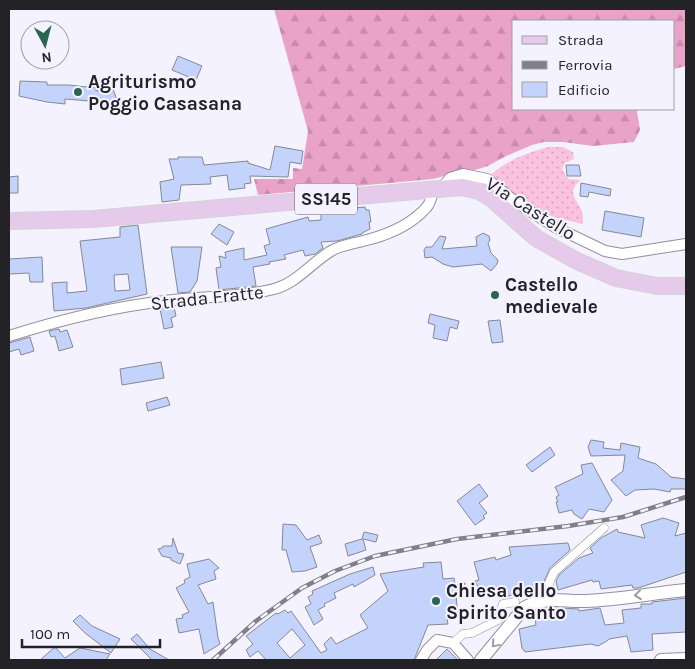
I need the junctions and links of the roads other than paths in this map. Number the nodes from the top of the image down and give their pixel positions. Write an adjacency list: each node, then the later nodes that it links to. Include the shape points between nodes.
1 (436, 189): 2 (main road, SS145, via 93,219); 3 (street, Via Castello, via 450,178 463,174 487,179 554,227 604,251 622,254); 4 (main road, SS145, via 462,187 479,191 536,238 616,278 657,286); 5 (street, Strada Fratte, via 426,209 414,220 395,230 330,252 283,286 248,294 166,300 118,308 61,320)
2 (9, 221)
3 (686, 244)
4 (686, 286)
5 (9, 336)
6 (604, 528): 8 (street, via 554,572 549,583)
7 (686, 590): 8 (street, one-way to 8, via 585,601)
8 (552, 599): 14 (street, one-way to 14, via 533,602 524,608)
9 (515, 602): 10 (street, via 503,604 498,620 463,634)
10 (453, 643): 12 (street, via 437,640); 13 (street)
11 (686, 659): 15 (street)
12 (421, 660)
13 (468, 660)
14 (481, 660)
15 (661, 660)

